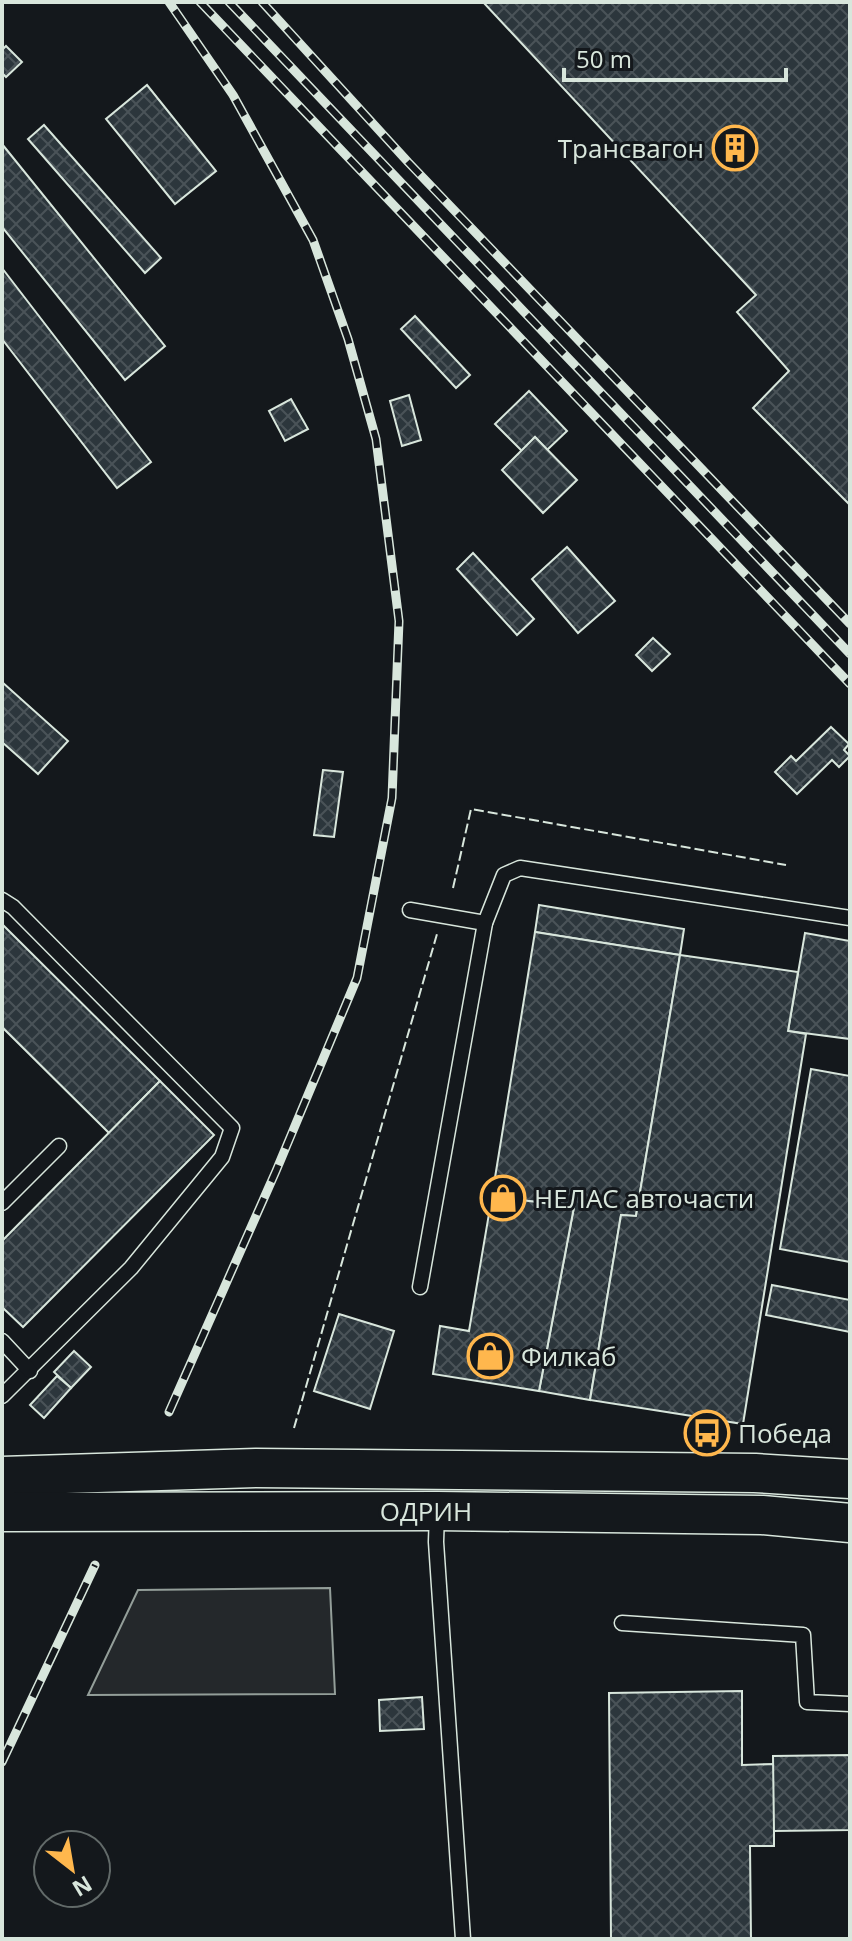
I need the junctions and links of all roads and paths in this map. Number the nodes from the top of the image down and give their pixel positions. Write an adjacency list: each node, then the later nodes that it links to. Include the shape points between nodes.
1 (2, 900): 9 (lane, via 232,1128 222,1157 131,1268)
2 (410, 910): 4 (lane)
3 (850, 918): 4 (lane, via 520,868 504,875)
4 (485, 923): 7 (lane)
5 (59, 1146): 6 (lane)
6 (2, 1203)
7 (420, 1287)
8 (2, 1341): 9 (lane)
9 (30, 1371): 10 (lane)
10 (2, 1396)
11 (2, 1476): 12 (main road, ОДРИН, via 256,1468 755,1473)
12 (850, 1479)
13 (437, 1511): 14 (main road, ОДРИН); 15 (main road, ОДРИН, via 762,1515); 18 (lane)
14 (2, 1512)
15 (850, 1523)
16 (622, 1623): 17 (lane, via 803,1635 807,1702)
17 (850, 1704)
18 (463, 1939)

